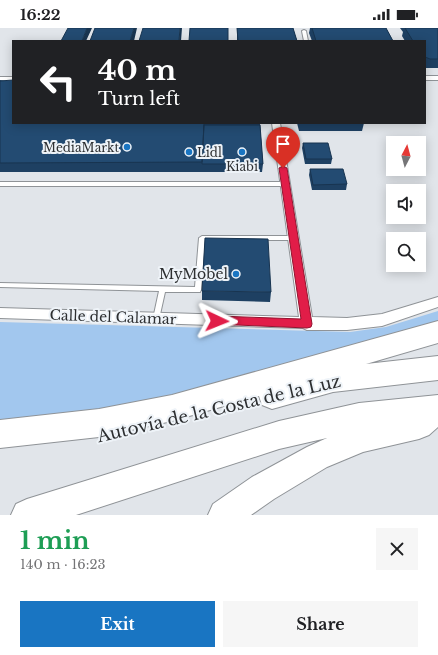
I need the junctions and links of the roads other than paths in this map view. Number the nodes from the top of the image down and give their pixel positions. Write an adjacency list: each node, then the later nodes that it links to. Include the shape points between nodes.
1 (304, 31): 2 (lane)
2 (306, 40)
3 (426, 78): 4 (street)
4 (438, 78)
5 (0, 79): 6 (street)
6 (12, 79)
7 (276, 124): 9 (street)
8 (0, 184): 9 (lane)
9 (285, 184): 10 (street)
10 (294, 238): 12 (lane, via 202,238 198,290); 16 (street)
11 (0, 285): 12 (lane)
12 (162, 290): 15 (lane)
13 (438, 302): 16 (street, Calle del Calamar, via 382,320 347,324)
14 (0, 313): 15 (street, Calle del Calamar)
15 (156, 319): 16 (street, Calle del Calamar)
16 (307, 324)
17 (438, 332): 20 (highway, via 172,408 99,423)
18 (438, 368): 21 (highway, Autovía de la Costa de la Luz, via 333,380 176,422 100,438)
19 (438, 408): 22 (highway, via 359,417 279,435); 23 (highway, via 419,425 362,438 317,457 263,488)
20 (0, 434)
21 (0, 445)
22 (27, 515)
23 (224, 515)

